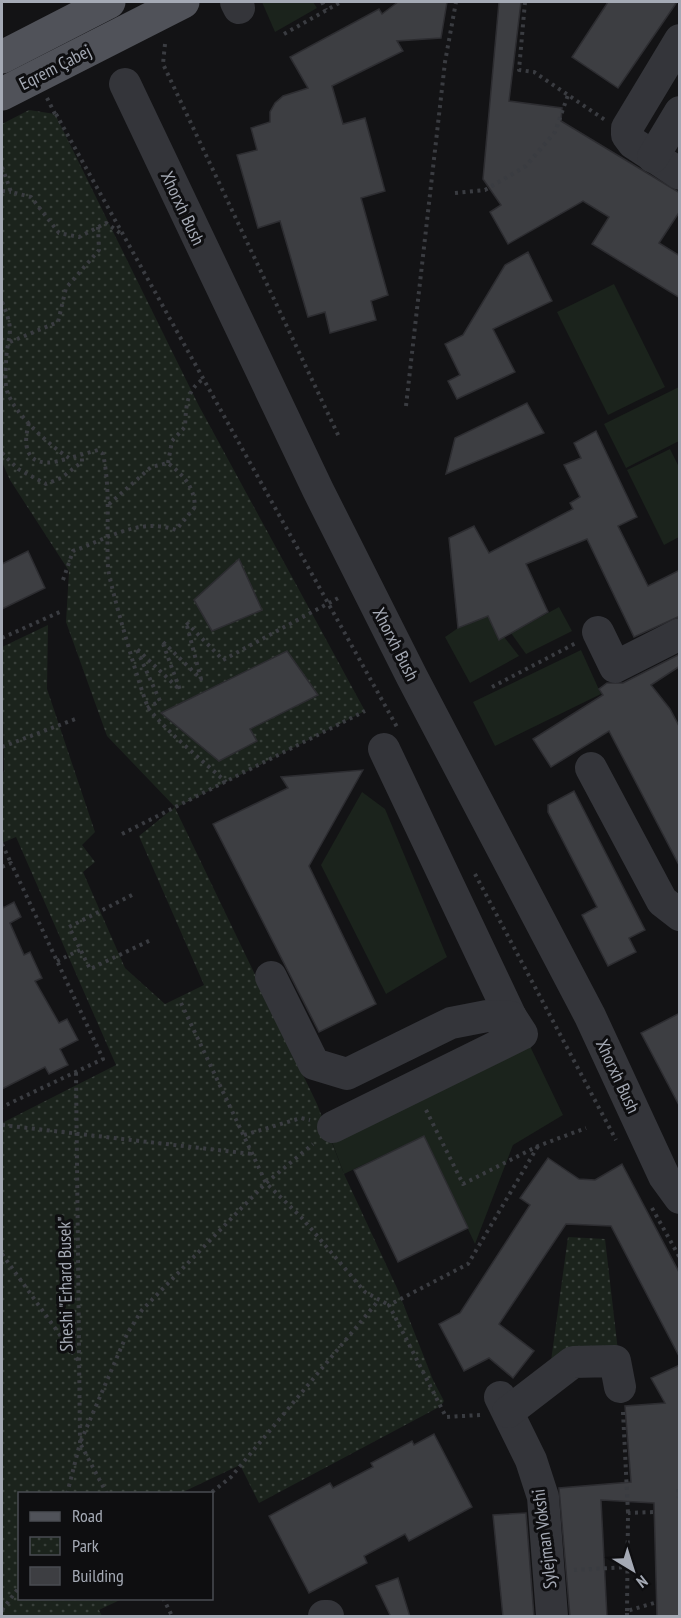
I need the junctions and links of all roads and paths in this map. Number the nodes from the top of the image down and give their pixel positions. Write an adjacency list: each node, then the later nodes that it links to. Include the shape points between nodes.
1 (183, 2): 10 (main road, Eqrem Çabej)
2 (322, 2): 7 (path)
3 (341, 2): 7 (path)
4 (456, 2): 32 (path, via 445,62)
5 (525, 2): 17 (path, via 519,70 534,72)
6 (97, 4): 8 (main road, Eqrem Çabej); 10 (main road)
7 (326, 10): 9 (path)
8 (54, 14): 13 (main road); 14 (main road, Eqrem Çabej)
9 (284, 34)
10 (108, 40): 13 (main road, Eqrem Çabej)
11 (165, 44): 34 (path, via 163,64)
12 (677, 50): 20 (street, via 632,117)
13 (75, 56): 16 (main road, Eqrem Çabej)
14 (2, 57)
15 (125, 84): 42 (street, Xhorxh Bush)
16 (2, 94)
17 (568, 95): 20 (path); 26 (path, via 555,132 526,166 485,190)
18 (46, 97): 28 (path)
19 (680, 112): 21 (street)
20 (627, 135): 21 (street)
21 (653, 157): 23 (street)
22 (2, 167): 25 (path)
23 (680, 174)
24 (2, 191): 25 (path)
25 (10, 192): 27 (path, via 31,197 58,233 79,237)
26 (456, 193)
27 (98, 227): 28 (path, via 106,223); 30 (path, via 99,250 66,288 58,322)
28 (126, 237): 31 (path)
29 (2, 302): 30 (path, via 11,323)
30 (10, 342): 33 (path, via 7,393)
31 (205, 378): 38 (path, via 195,384 186,402 185,427 172,441); 43 (path)
32 (406, 406)
33 (29, 422): 37 (path); 37 (path, via 25,438 26,450 32,458 54,464)
34 (340, 439)
35 (2, 453): 36 (path, via 18,469 46,484 82,462)
36 (82, 456): 37 (path); 39 (path, via 98,450 104,454 108,479)
37 (69, 458)
38 (168, 463): 39 (path, via 151,467); 40 (path, via 194,490 195,507 183,524 176,530 162,525)
39 (106, 507): 40 (path)
40 (108, 535): 41 (path, via 73,551); 49 (path, via 108,570)
41 (63, 580)
42 (365, 584): 43 (path); 81 (street, Xhorxh Bush, via 590,1016 664,1176)
43 (330, 603): 49 (path, via 223,660 186,622 201,679 162,640 180,690 136,648 160,701); 52 (path)
44 (62, 611): 47 (path)
45 (598, 632): 46 (street, via 615,667); 48 (path)
46 (680, 634)
47 (2, 638)
48 (492, 687)
49 (147, 708): 55 (path)
50 (365, 711): 55 (path)
51 (78, 718): 53 (path)
52 (391, 740): 68 (street)
53 (2, 747)
54 (591, 768): 62 (street, via 662,901)
55 (226, 782): 56 (path)
56 (122, 834)
57 (2, 844): 58 (path)
58 (10, 863): 59 (path); 65 (path)
59 (2, 867)
60 (474, 872): 77 (path)
61 (132, 895): 64 (path, via 69,927)
62 (680, 915)
63 (153, 939): 64 (path, via 90,969)
64 (81, 950): 65 (path)
65 (57, 961): 69 (path, via 103,1059)
66 (272, 977): 68 (street, via 314,1064 347,1074 451,1023 487,1016)
67 (181, 1003): 75 (path)
68 (517, 1026): 70 (street)
69 (76, 1072): 71 (path); 76 (path, Sheshi "Erhard Busek")
70 (414, 1087): 73 (street); 78 (path, via 463,1184)
71 (2, 1107)
72 (2, 1125): 76 (path)
73 (333, 1127): 75 (path, via 301,1118); 80 (path)
74 (586, 1128): 78 (path)
75 (244, 1135): 79 (path)
76 (76, 1136): 79 (path); 87 (path, Sheshi "Erhard Busek")
77 (617, 1142)
78 (538, 1146): 86 (path, via 468,1264)
79 (252, 1154): 80 (path)
80 (266, 1183): 85 (path, via 301,1217 365,1292); 90 (path, via 142,1310 127,1334)
81 (680, 1198)
82 (649, 1201): 84 (path)
83 (2, 1254): 87 (path)
84 (680, 1257)
85 (379, 1300): 86 (path); 94 (path, via 231,1477)
86 (389, 1305): 89 (path, via 446,1417)
87 (80, 1363): 90 (path, Sheshi "Erhard Busek")
88 (620, 1387): 89 (street, via 615,1361 573,1362); 97 (path)
89 (504, 1405): 99 (street, Sylejman Vokshi, via 531,1460 543,1497)
90 (81, 1443): 92 (path, Sheshi "Erhard Busek"); 93 (path)
91 (678, 1489): 95 (path)
92 (69, 1492)
93 (106, 1492)
94 (212, 1492)
95 (679, 1498)
96 (654, 1512): 97 (path)
97 (628, 1513): 98 (path)
98 (627, 1567): 99 (path); 104 (path)
99 (550, 1572): 106 (street, Sylejman Vokshi)
100 (18, 1589): 103 (path)
101 (164, 1600): 105 (path)
102 (654, 1603): 104 (path)
103 (2, 1610)
104 (627, 1614)
105 (172, 1617)
106 (552, 1617)

